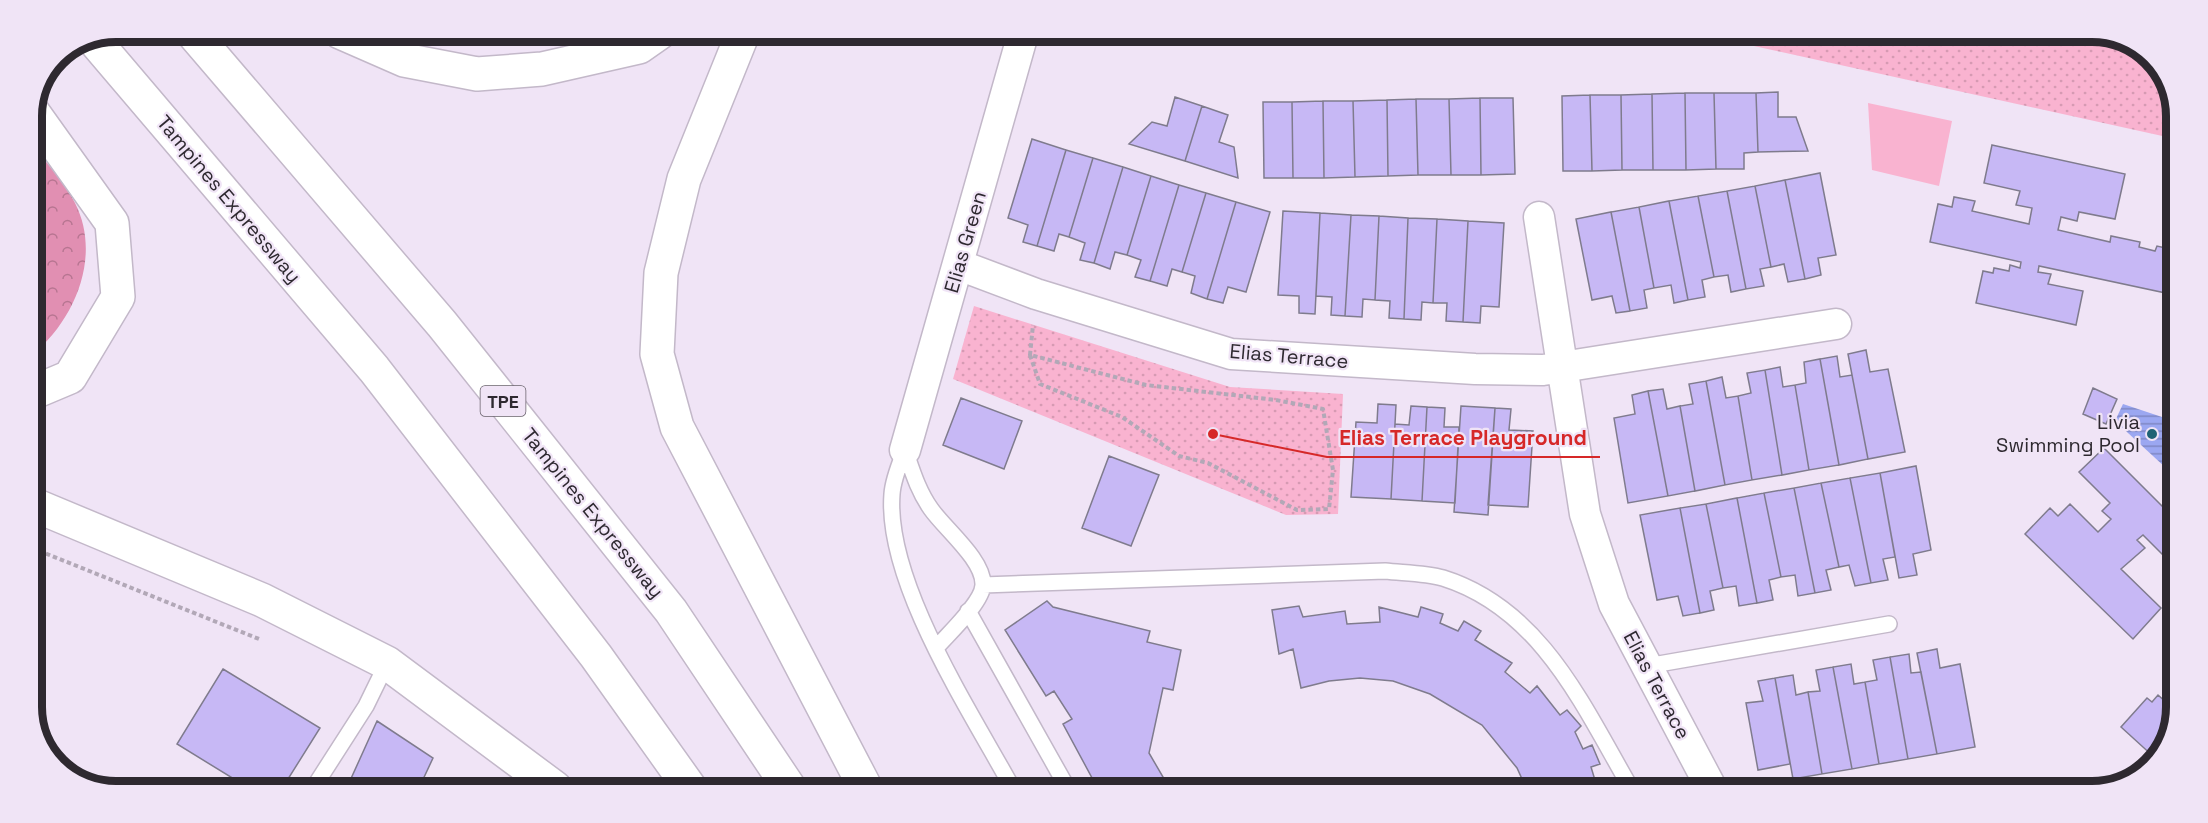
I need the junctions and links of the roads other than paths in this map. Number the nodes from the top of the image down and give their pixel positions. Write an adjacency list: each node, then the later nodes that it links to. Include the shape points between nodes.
1 (201, 42): 24 (highway, Tampines Expressway / TPE, via 442,324 671,611)
2 (363, 42): 3 (highway, via 404,60 477,74 542,69 639,47)
3 (646, 42)
4 (739, 42): 25 (highway, via 684,179 661,273 657,354 677,427)
5 (1021, 42): 9 (street, Elias Green)
6 (98, 44): 23 (highway, Tampines Expressway, via 374,369 596,657)
7 (42, 125): 12 (highway, via 112,223 118,297 70,377)
8 (1539, 217): 11 (street, Elias Terrace)
9 (959, 265): 11 (street, Elias Terrace, via 1036,294 1231,354 1475,369); 13 (street, Elias Green)
10 (1836, 324): 11 (street, Elias Terrace)
11 (1561, 368): 20 (street, Elias Terrace, via 1585,514 1614,604)
12 (42, 389)
13 (904, 450): 15 (lane, via 930,508 974,560); 18 (lane, via 892,493 894,539 903,573)
14 (42, 508): 19 (highway, via 262,600)
15 (983, 585): 16 (lane); 28 (lane, via 1385,571 1442,578 1485,596 1528,628 1567,678)
16 (968, 610): 18 (lane); 27 (lane)
17 (1889, 624): 20 (lane)
18 (936, 648): 26 (lane)
19 (387, 663): 21 (lane, via 366,706); 22 (highway)
20 (1647, 666): 29 (street, Elias Terrace)
21 (318, 781)
22 (546, 781)
23 (685, 781)
24 (785, 781)
25 (862, 781)
26 (1009, 781)
27 (1064, 781)
28 (1627, 781)
29 (1708, 781)

